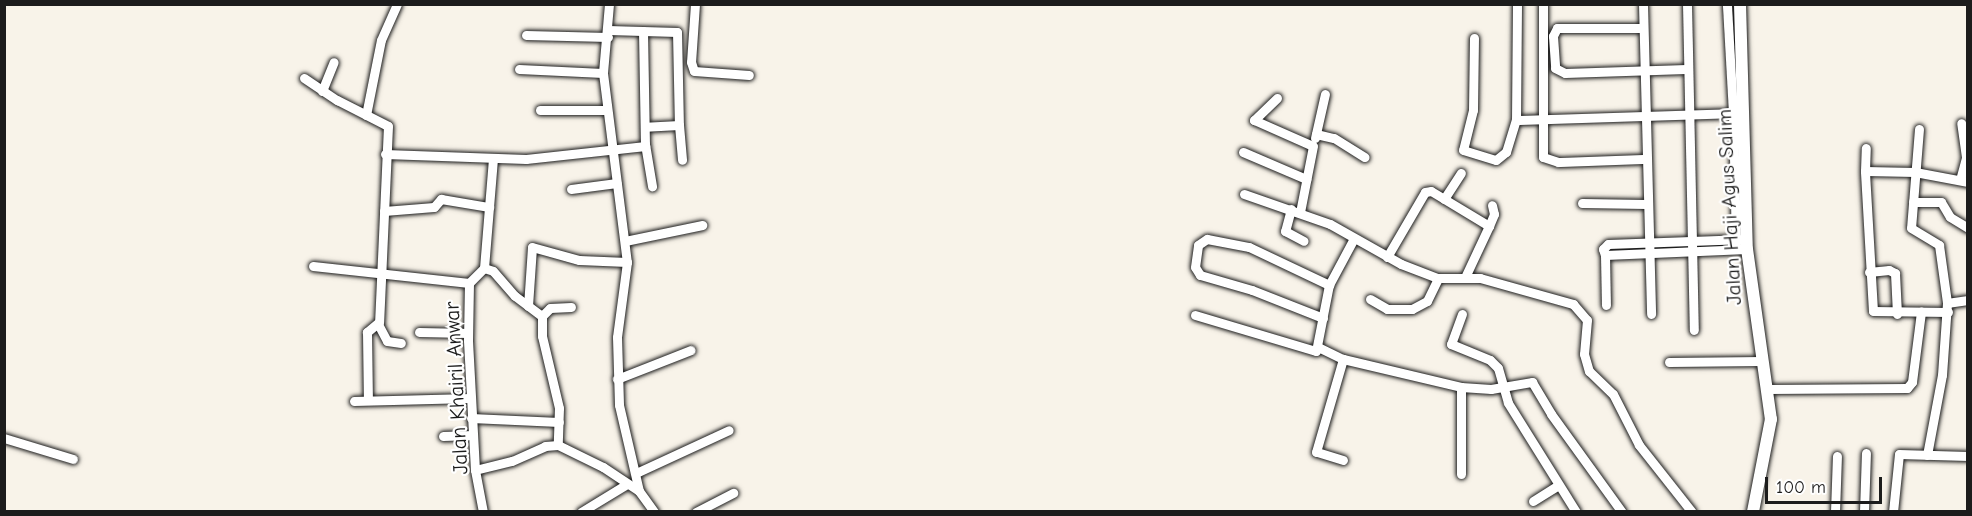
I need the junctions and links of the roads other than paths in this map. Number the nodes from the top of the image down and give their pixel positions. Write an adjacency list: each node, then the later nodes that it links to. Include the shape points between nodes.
1 (397, 4): 29 (street, via 381,40)
2 (609, 4): 12 (street)
3 (695, 4): 20 (street, via 691,67 705,74)
4 (1517, 4): 32 (street)
5 (1543, 4): 31 (street)
6 (1643, 4): 10 (street)
7 (1687, 4): 17 (street)
8 (1727, 4): 28 (street)
9 (1740, 4): 71 (street, Jalan Haji Agus Salim)
10 (1642, 28): 18 (street); 18 (street, via 1561,26 1553,36 1554,64 1559,72)
11 (643, 31): 12 (street); 34 (street, via 677,32); 35 (street)
12 (608, 34): 13 (street); 19 (street)
13 (526, 35)
14 (1474, 38): 32 (street, via 1473,110 1463,150 1496,160 1506,152)
15 (333, 62): 22 (street)
16 (519, 69): 19 (street)
17 (1686, 69): 18 (street); 27 (street)
18 (1642, 70): 30 (street)
19 (603, 73): 26 (street)
20 (749, 75)
21 (304, 78): 22 (street)
22 (322, 91): 29 (street)
23 (1325, 94): 37 (street)
24 (1277, 98): 39 (street, via 1255,117 1255,123)
25 (540, 110): 26 (street)
26 (608, 110): 40 (street)
27 (1688, 113): 28 (street); 30 (street); 72 (street)
28 (1733, 113): 71 (street)
29 (366, 115): 43 (street, via 388,123)
30 (1643, 115): 31 (street); 47 (street)
31 (1543, 118): 32 (street); 47 (street, via 1542,150 1547,160)
32 (1516, 120)
33 (1961, 123): 52 (street, via 1966,157)
34 (679, 125): 35 (street); 46 (street)
35 (646, 128): 38 (street)
36 (1919, 129): 49 (street)
37 (1316, 134): 39 (street); 45 (street, via 1334,138)
38 (645, 146): 40 (street); 54 (street)
39 (1314, 146): 51 (street)
40 (611, 148): 44 (street, via 543,158); 53 (street)
41 (1866, 148): 48 (street)
42 (1243, 152): 51 (street)
43 (385, 154): 44 (street); 63 (street)
44 (493, 158): 62 (street)
45 (1364, 158)
46 (682, 159)
47 (1645, 159): 60 (street)
48 (1865, 171): 49 (street); 79 (street)
49 (1915, 172): 52 (street); 58 (street)
50 (1461, 173): 57 (street)
51 (1306, 179): 64 (street)
52 (1964, 181)
53 (617, 183): 55 (street); 69 (street)
54 (652, 186)
55 (571, 189)
56 (1244, 194): 64 (street)
57 (1444, 199): 66 (street); 74 (street, via 1431,191 1425,192)
58 (1913, 202): 67 (street, via 1941,202 1950,217); 89 (street, via 1911,228 1940,245)
59 (1582, 203): 60 (street)
60 (1646, 204): 73 (street)
61 (1491, 205): 66 (street, via 1494,214)
62 (489, 207): 63 (street, via 441,199 434,207); 77 (street)
63 (384, 211): 78 (street)
64 (1296, 211): 68 (street, via 1330,224); 70 (street, via 1285,231)
65 (702, 225): 69 (street)
66 (1489, 226): 80 (street)
67 (1968, 228)
68 (1353, 240): 74 (street); 83 (street)
69 (625, 241): 75 (street)
70 (1304, 241)
71 (1741, 245): 72 (street); 105 (street, Jalan Haji Agus Salim)
72 (1691, 248): 73 (street); 98 (street)
73 (1649, 249): 86 (street, via 1604,245); 92 (street)
74 (1387, 257): 81 (street)
75 (627, 262): 87 (street, via 579,260 532,247); 107 (street, via 618,326)
76 (313, 266): 78 (street)
77 (484, 268): 82 (street, Jalan Khairil Anwar); 87 (street, via 493,271)
78 (382, 271): 82 (street); 97 (street)
79 (1869, 272): 93 (street, via 1873,311); 93 (street, via 1895,273)
80 (1466, 275): 81 (street); 141 (street, via 1574,304 1583,312 1587,320 1585,363 1613,394 1643,452)
81 (1438, 278): 84 (street, via 1427,301 1412,309 1387,309)
82 (469, 283): 100 (street, Jalan Khairil Anwar)
83 (1329, 285): 96 (street); 96 (street, via 1249,248 1207,239 1198,245 1195,267 1200,275 1252,290)
84 (1370, 299)
85 (1968, 300): 89 (street)
86 (1606, 305)
87 (528, 306): 95 (street)
88 (571, 308): 95 (street, via 550,308)
89 (1948, 308): 90 (street); 122 (street)
90 (1921, 312): 93 (street); 110 (street, via 1912,381 1907,388)
91 (1462, 314): 109 (street, via 1451,344 1490,360 1498,368)
92 (1651, 314)
93 (1897, 314)
94 (1195, 315): 102 (street, via 1310,351)
95 (542, 316): 115 (street, via 542,336 558,398)
96 (1323, 318): 102 (street)
97 (378, 324): 101 (street, via 387,341); 112 (street, via 366,332)
98 (1694, 330)
99 (419, 332): 100 (street)
100 (468, 333): 111 (street, Jalan Khairil Anwar)
101 (401, 343)
102 (1318, 347): 104 (street)
103 (691, 350): 107 (street)
104 (1343, 359): 108 (street); 126 (street, via 1316,452)
105 (1762, 361): 106 (street); 110 (street, Jalan Haji Agus Salim)
106 (1669, 362)
107 (617, 379): 128 (street, via 626,442)
108 (1461, 387): 109 (street); 129 (street)
109 (1502, 387): 131 (street); 140 (street, via 1532,381 1551,414)
110 (1768, 389): 142 (street, Jalan Haji Agus Salim, via 1771,427)
111 (470, 398): 112 (street); 114 (street, Jalan Khairil Anwar)
112 (368, 400): 113 (street)
113 (354, 401)
114 (471, 418): 115 (street); 117 (street, Jalan Khairil Anwar)
115 (559, 422): 120 (street)
116 (729, 430): 128 (street)
117 (473, 435): 118 (street); 127 (street, Jalan Khairil Anwar)
118 (443, 436)
119 (4, 438): 125 (street)
120 (558, 445): 127 (street, via 544,446 512,461); 130 (street, via 603,466)
121 (1866, 453): 144 (street)
122 (1927, 455): 124 (street); 145 (street, via 1899,454)
123 (1837, 456): 143 (street)
124 (1968, 456)
125 (74, 459)
126 (1343, 460)
127 (475, 470): 135 (street, Jalan Khairil Anwar)
128 (636, 474): 132 (street)
129 (1461, 474)
130 (627, 484): 132 (street); 136 (street)
131 (1557, 486): 134 (street); 139 (street)
132 (639, 491): 137 (street)
133 (732, 493): 138 (street)
134 (1533, 501)
135 (483, 512)
136 (581, 512)
137 (654, 512)
138 (696, 512)
139 (1576, 512)
140 (1622, 512)
141 (1692, 512)
142 (1753, 512)
143 (1835, 512)
144 (1864, 512)
145 (1893, 512)

